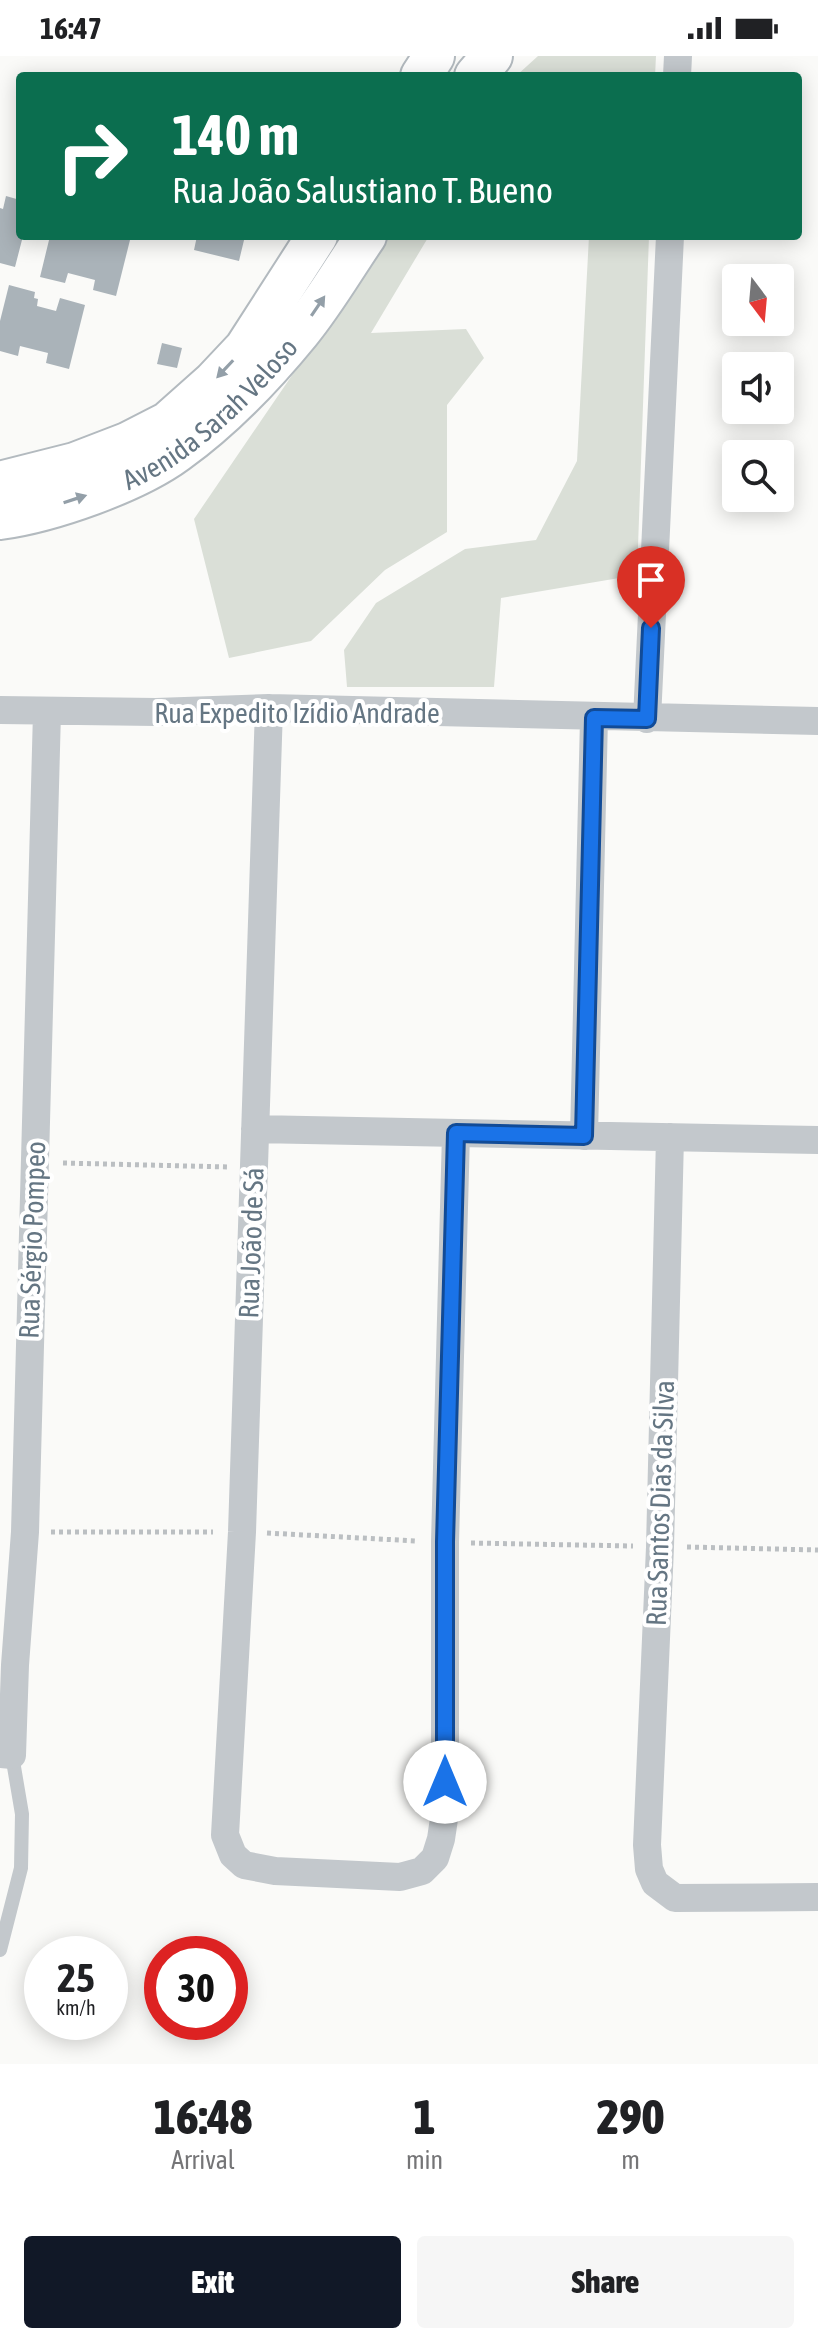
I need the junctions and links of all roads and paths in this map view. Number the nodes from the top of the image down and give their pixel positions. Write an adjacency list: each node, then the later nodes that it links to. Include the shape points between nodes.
1 (492, 56): 2 (main road)
2 (478, 72)
3 (314, 240): 6 (main road, Avenida Sarah Veloso, one-way to 6, via 245,348 168,422 75,463)
4 (363, 240): 7 (main road, Avenida Sarah Veloso, one-way to 4, via 120,483 175,454 227,411 301,331)
5 (670, 240): 12 (street)
6 (0, 482)
7 (0, 519)
8 (269, 708): 10 (street, Rua Expedito Izídio Andrade); 11 (street, Rua Expedito Izídio Andrade); 14 (street, Rua João de Sá)
9 (0, 710): 10 (street, Rua Expedito Izídio Andrade)
10 (47, 712): 19 (street, Rua Sérgio Pompeo)
11 (594, 718): 12 (street, Rua Expedito Izídio Andrade); 16 (street)
12 (647, 719): 13 (street, Rua Expedito Izídio Andrade)
13 (818, 721)
14 (255, 1129): 15 (street); 20 (street, Rua João de Sá)
15 (456, 1133): 16 (street); 23 (street)
16 (584, 1136): 17 (street)
17 (670, 1137): 18 (street); 24 (street, Rua Santos Dias da Silva)
18 (818, 1140)
19 (34, 1162): 20 (path); 21 (street, Rua Sérgio Pompeo)
20 (254, 1167): 22 (street, Rua João de Sá)
21 (25, 1532): 22 (path); 26 (street, Rua Sérgio Pompeo)
22 (242, 1532): 23 (path); 23 (street, Rua João de Sá, via 225,1835 244,1865 275,1871 400,1877 422,1871 435,1858 445,1812)
23 (445, 1542): 24 (path)
24 (660, 1547): 25 (path); 27 (street, Rua Santos Dias da Silva, via 647,1845 655,1883 675,1898)
25 (818, 1550)
26 (6, 1755): 28 (lane, via 22,1814 21,1868)
27 (818, 1897)
28 (0, 1950)

